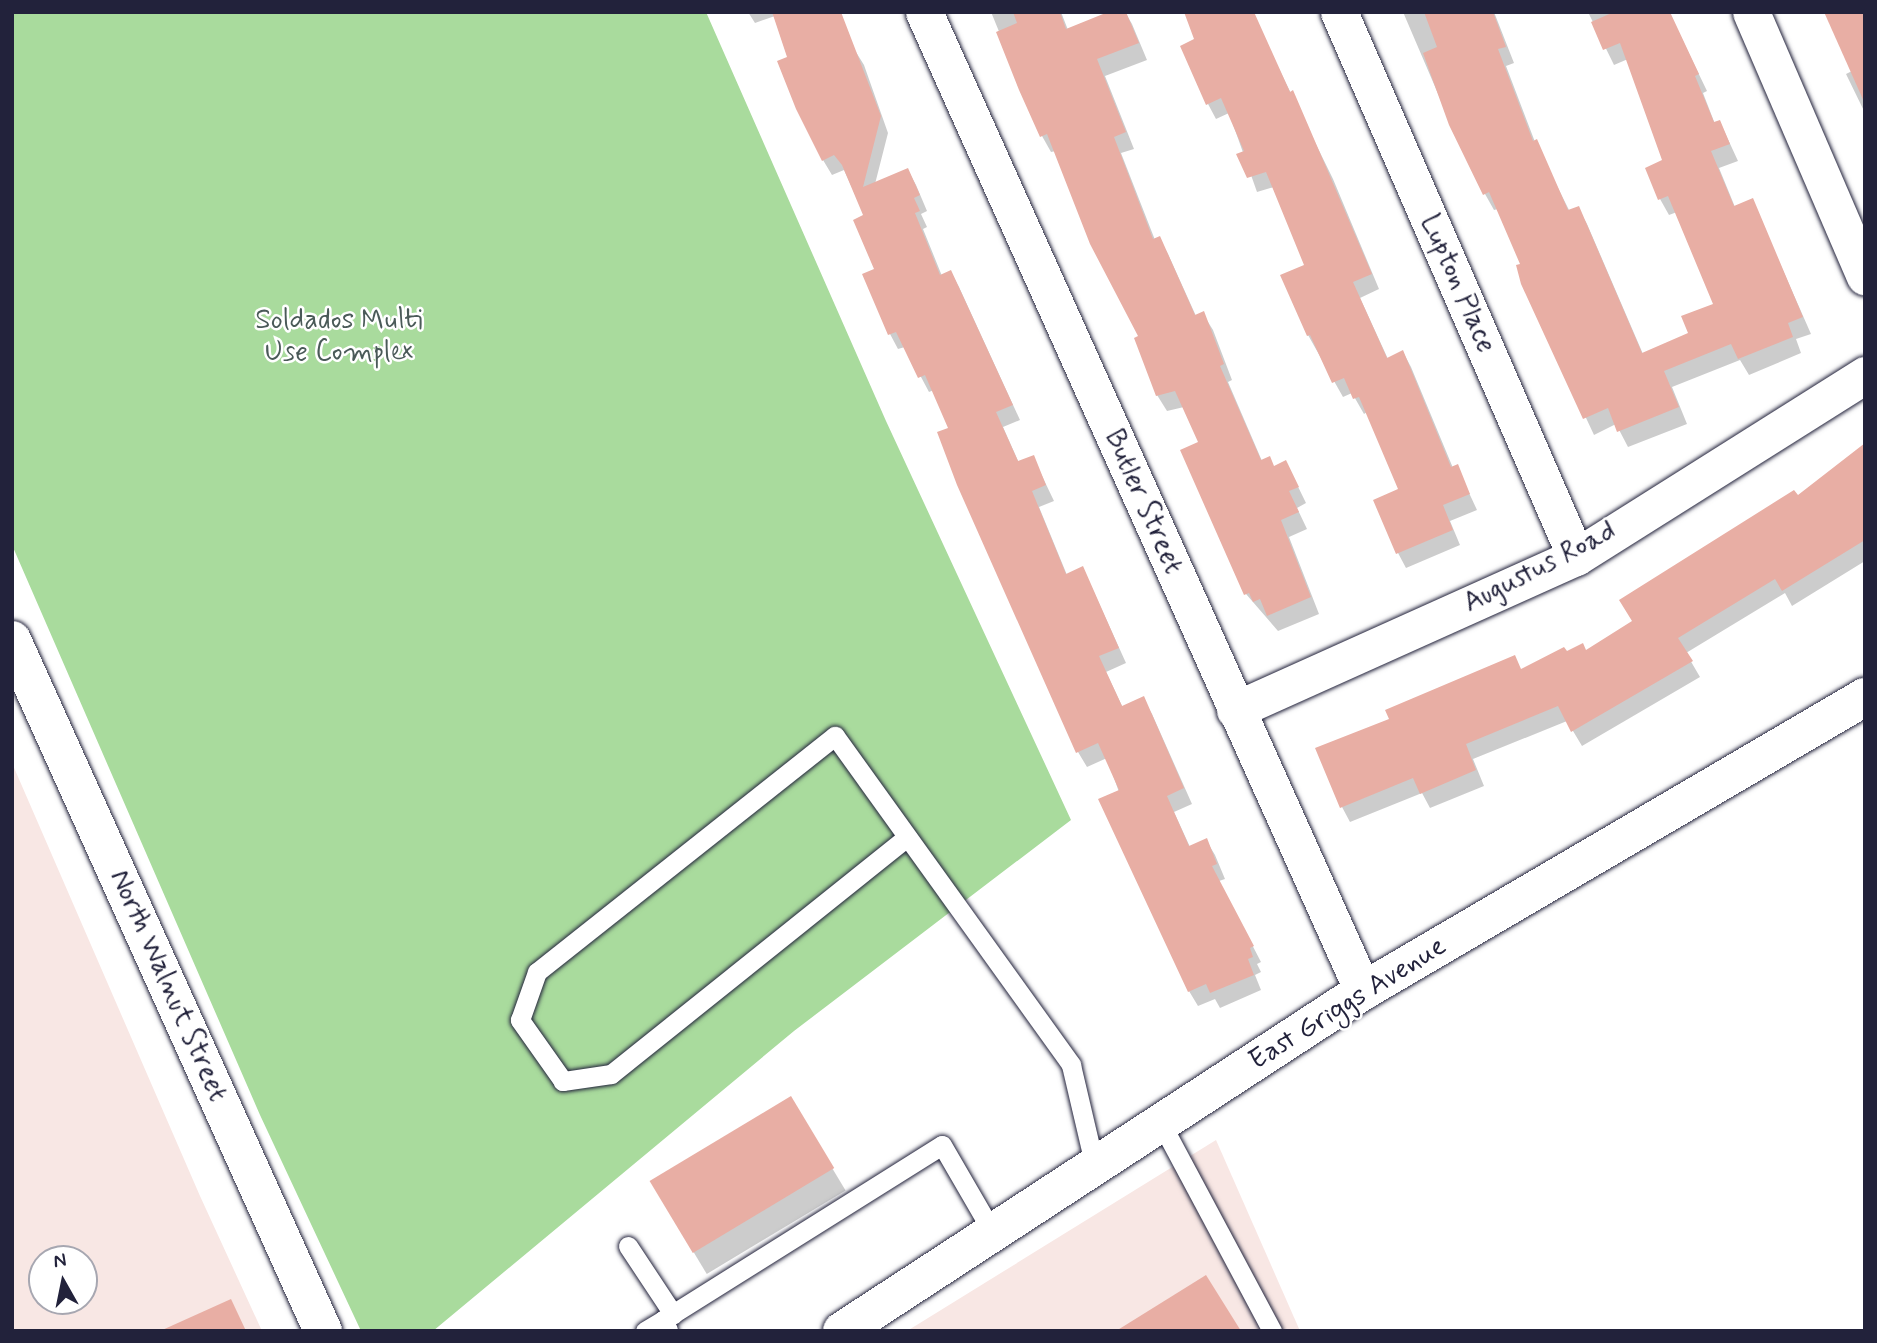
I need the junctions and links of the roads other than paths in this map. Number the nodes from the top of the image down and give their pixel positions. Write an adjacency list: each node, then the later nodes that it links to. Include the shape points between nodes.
1 (924, 12): 9 (street, Butler Street)
2 (1339, 12): 6 (street, Lupton Place)
3 (1751, 12): 4 (street)
4 (1865, 277)
5 (1865, 375): 6 (street, Augustus Road)
6 (1576, 557): 9 (street, Augustus Road)
7 (12, 640): 17 (street, North Walnut Street)
8 (1865, 697): 11 (street, East Griggs Avenue)
9 (1235, 710): 11 (street, Butler Street)
10 (907, 837): 10 (lane, via 835,736 537,972 520,1020 563,1081 611,1074); 13 (lane, via 1071,1065)
11 (1363, 991): 12 (street, East Griggs Avenue)
12 (1161, 1123): 13 (street, East Griggs Avenue); 20 (lane)
13 (1095, 1167): 14 (street, East Griggs Avenue)
14 (993, 1233): 16 (lane, via 942,1145); 19 (street, East Griggs Avenue)
15 (628, 1246): 16 (lane)
16 (668, 1322): 18 (lane)
17 (323, 1331)
18 (645, 1331)
19 (842, 1331)
20 (1272, 1331)

